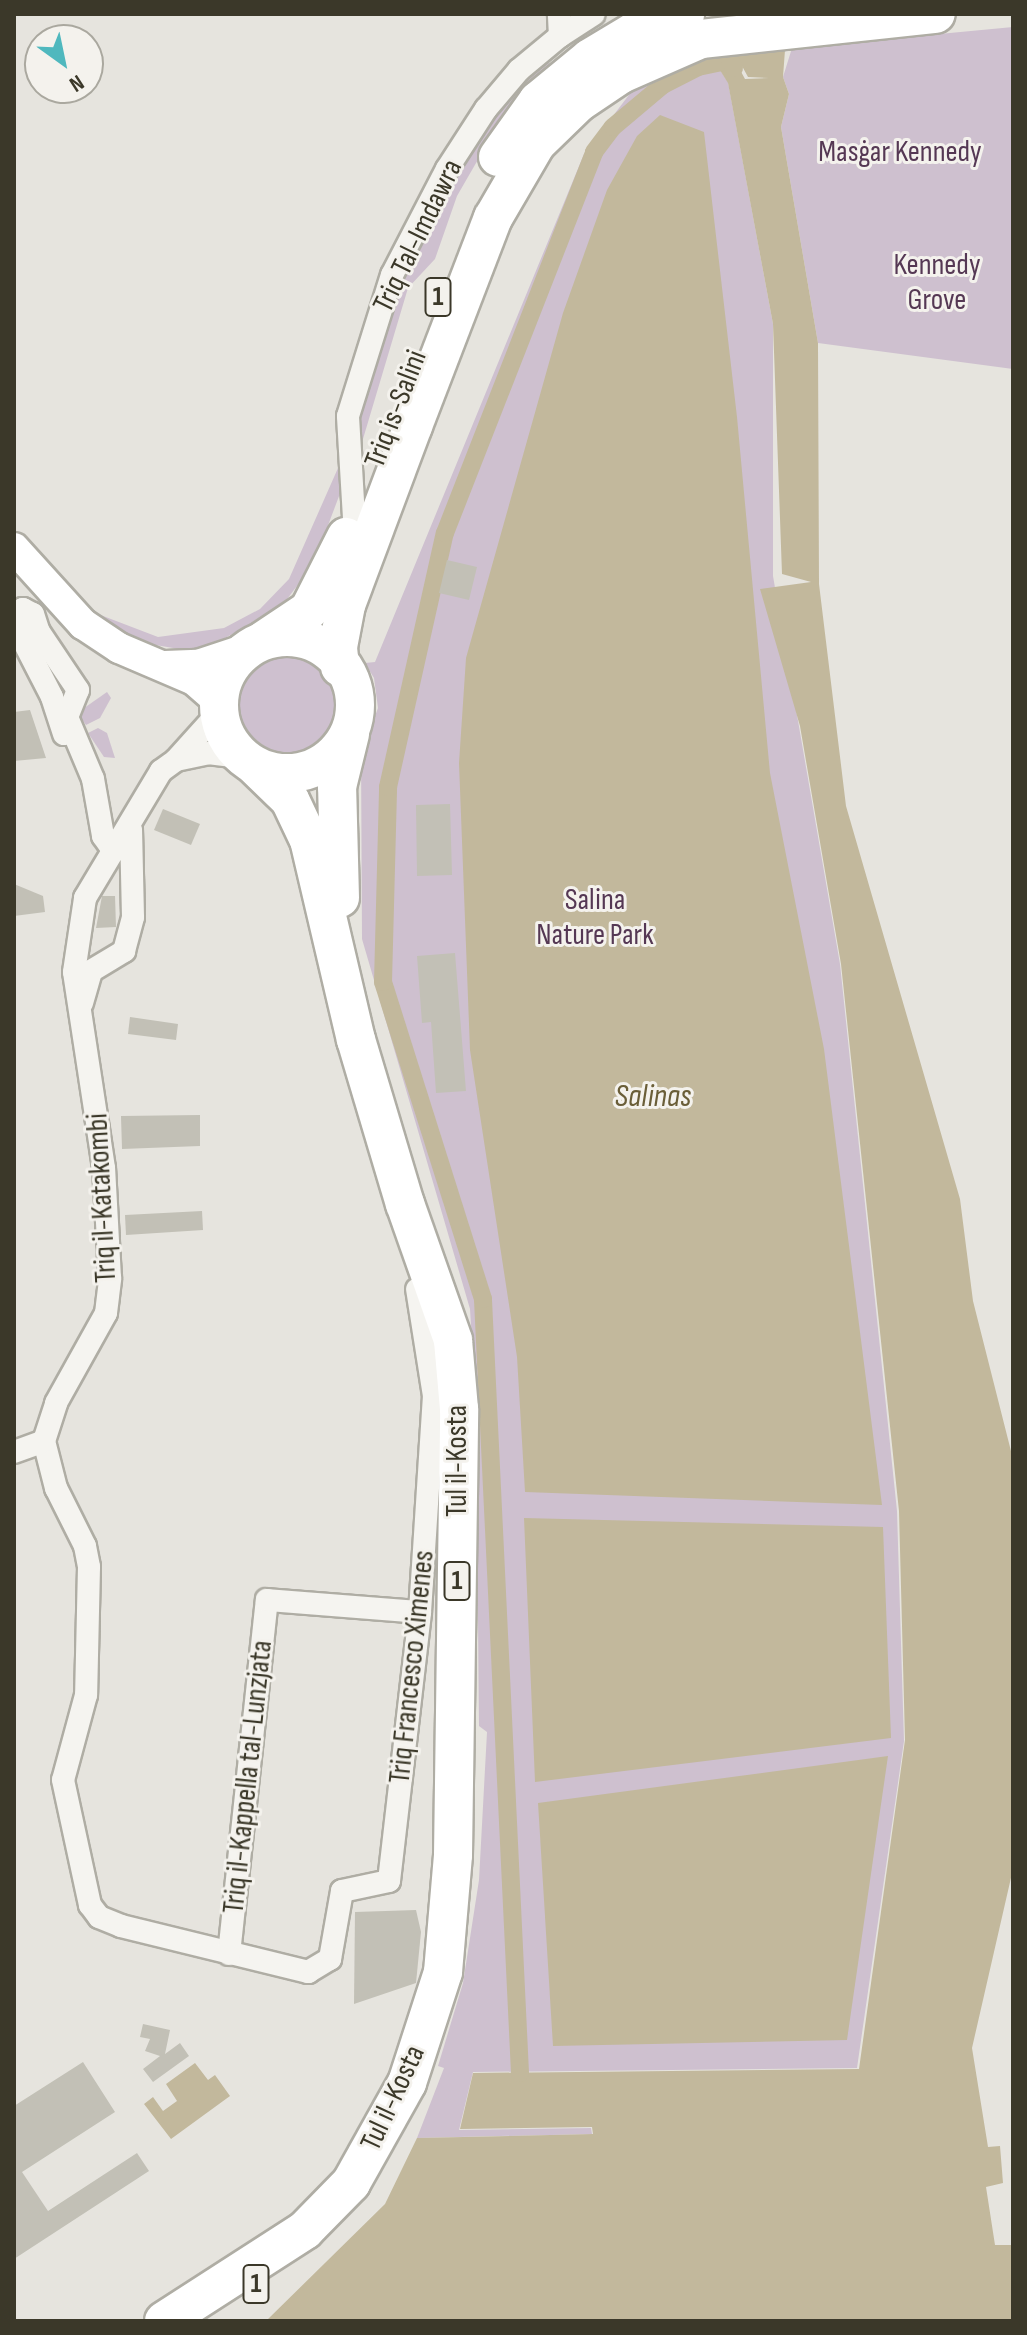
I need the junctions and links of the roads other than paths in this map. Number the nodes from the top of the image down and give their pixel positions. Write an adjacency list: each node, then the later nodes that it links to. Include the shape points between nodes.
1 (594, 14): 3 (street, Triq Tal-Imdawra)
2 (936, 14): 4 (highway, 1)
3 (560, 25): 5 (street, Triq Tal-Imdawra, via 519,70 447,169 392,275 348,416)
4 (693, 26): 5 (highway, Triq is-Salini / 1, via 635,31 590,58 538,101 490,169); 10 (highway, Triq is-Salini / 1, via 578,103 536,144 514,178 493,218 346,605)
5 (354, 518): 8 (highway, Triq is-Salini / 1, via 309,610)
6 (14, 548): 9 (main road, via 83,624)
7 (14, 622): 16 (street, via 23,609 33,614 39,632 78,690 67,717 93,779)
8 (256, 644): 9 (main road, via 198,665); 10 (highway, 1, via 307,638 328,647); 11 (highway, 1, via 224,680)
9 (159, 666): 11 (main road, via 194,680)
10 (340, 667): 12 (highway, 1, via 352,690)
11 (219, 707): 13 (street, Triq il-Katakombi); 14 (highway, 1, via 225,733)
12 (350, 734): 14 (highway, via 327,760 303,773); 24 (highway, Tul il-Kosta / 1, via 337,787 340,894 387,1084 465,1318 471,1386 466,1782 454,1973 424,2079 361,2193 314,2242)
13 (176, 760): 14 (street, via 208,753); 15 (street, Triq il-Katakombi, via 161,771)
14 (249, 761): 23 (highway, Tul il-Kosta / 1, via 290,800 309,840 356,1040 453,1340 459,1409 453,1855 443,1972 407,2083 351,2183 305,2230)
15 (131, 830): 16 (street, Triq il-Katakombi); 17 (street, Triq il-Katakombi, via 133,917 124,951 91,971)
16 (107, 861): 17 (street, Triq il-Katakombi, via 85,898 74,972)
17 (81, 1006): 19 (street, Triq il-Katakombi, via 104,1168 110,1278 106,1313 56,1403)
18 (417, 1289): 21 (street, Triq Francesco Ximenes, via 434,1396)
19 (44, 1441): 20 (street); 22 (street, via 56,1488 85,1546 89,1567 86,1695 63,1780 87,1891 99,1917)
20 (14, 1452)
21 (420, 1612): 22 (street, Triq Francesco Ximenes, via 389,1881 342,1891 330,1959 308,1972); 22 (street, Triq il-Kappella tal-Lunzjata, via 267,1600)
22 (229, 1954)
23 (164, 2321)
24 (196, 2321)

